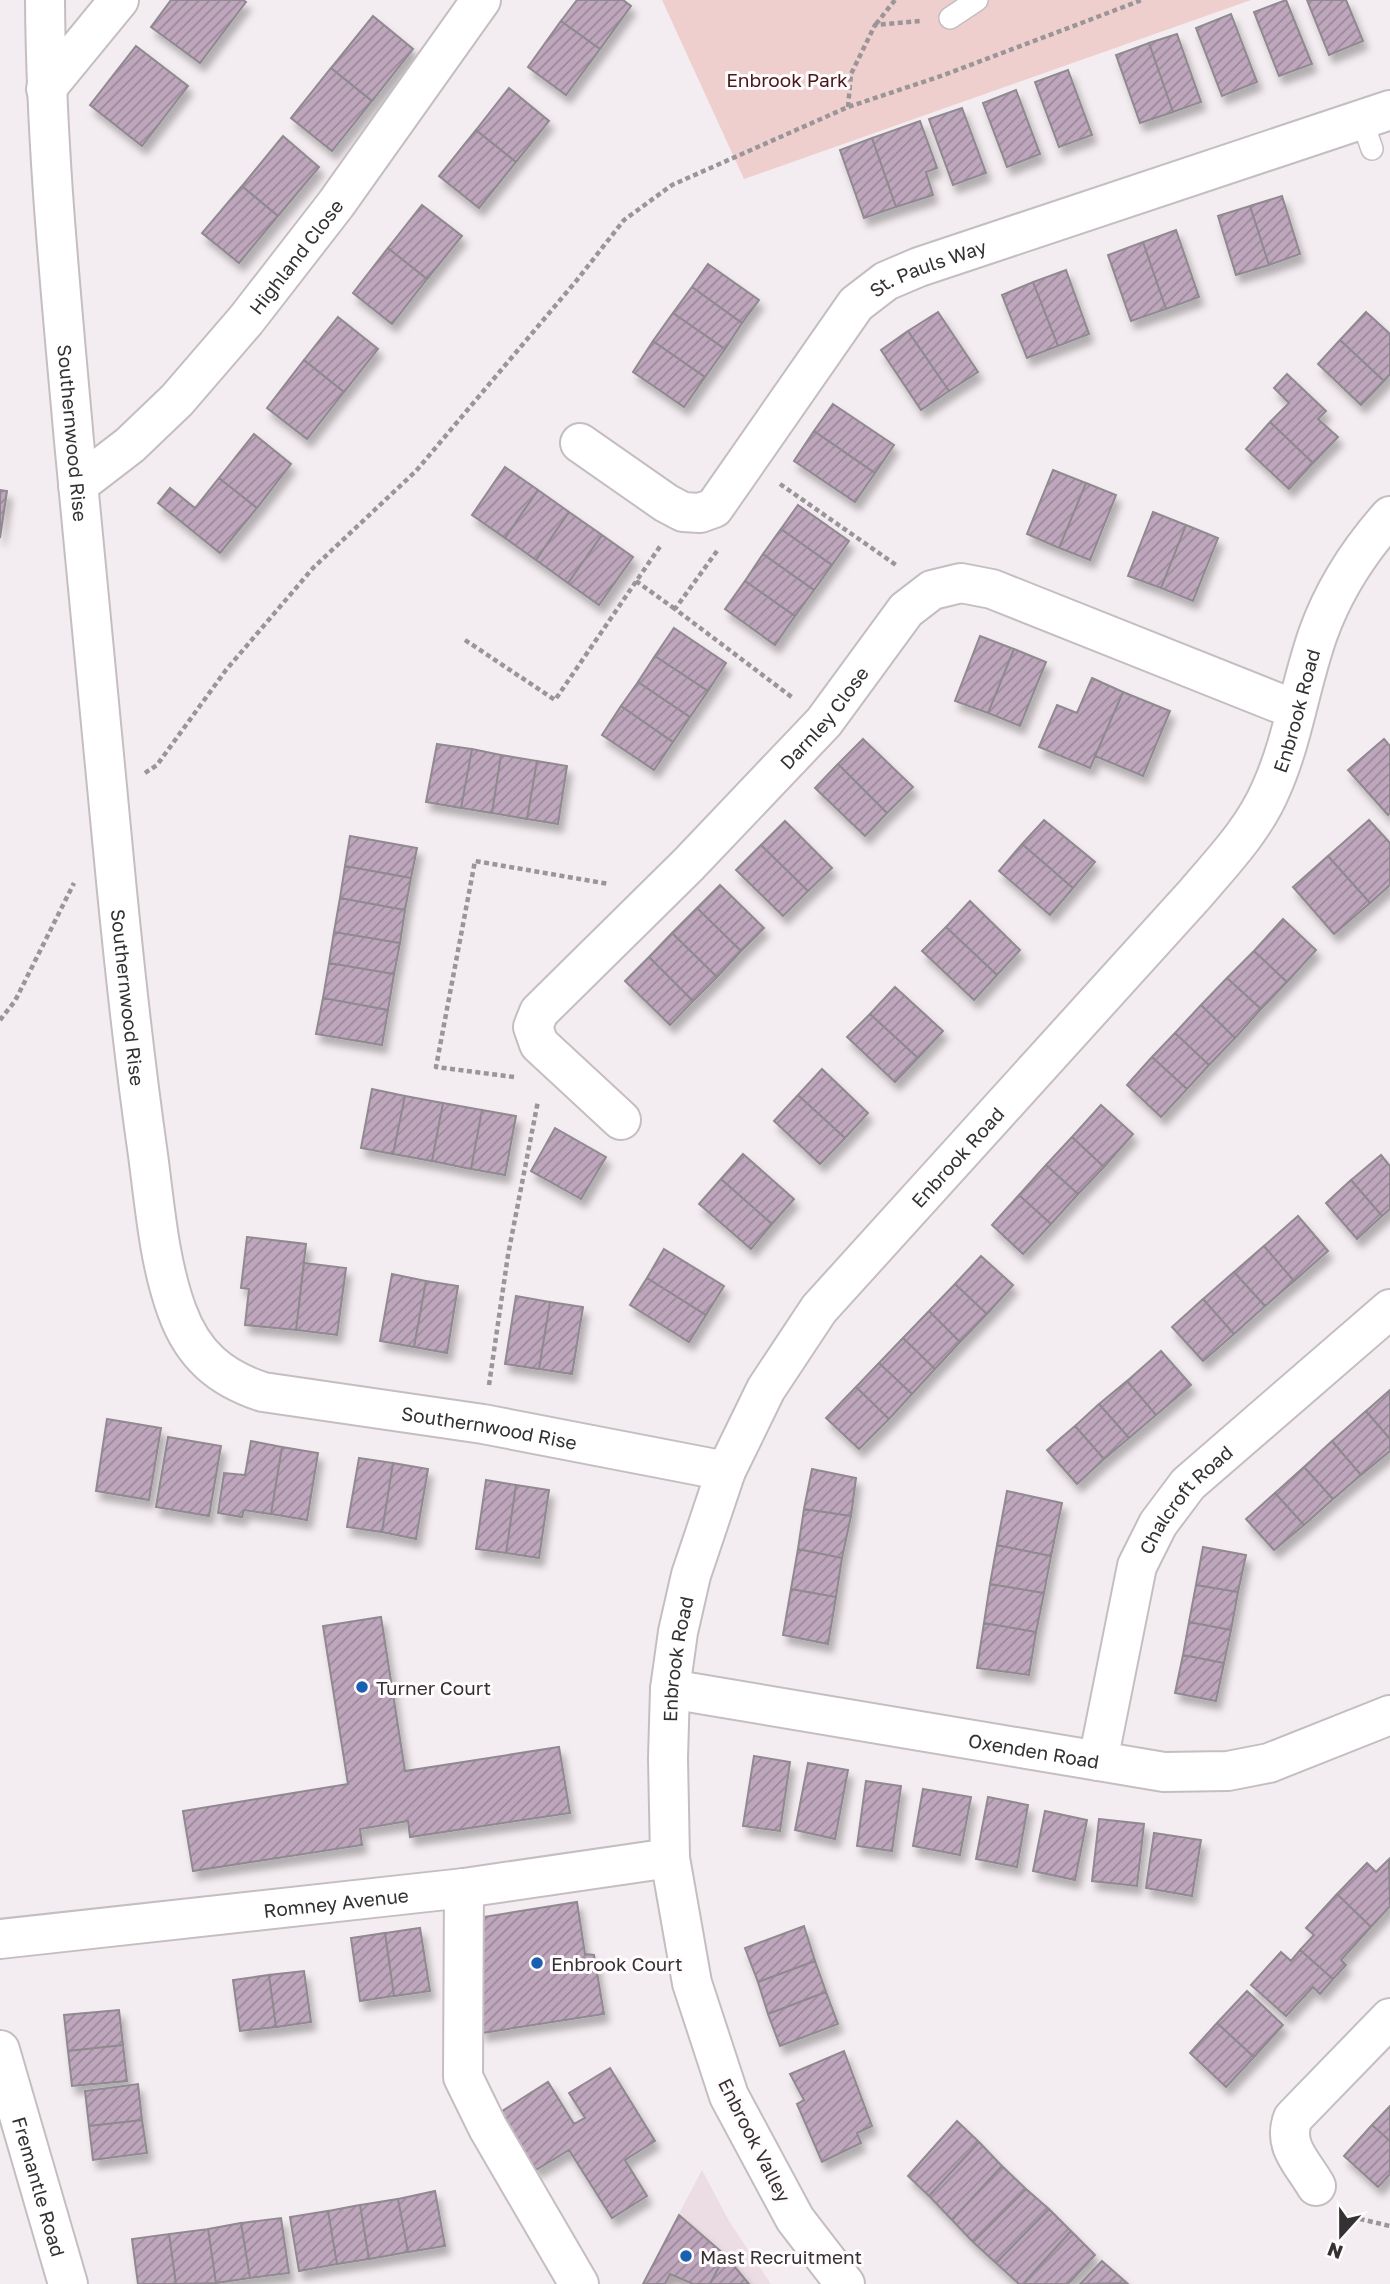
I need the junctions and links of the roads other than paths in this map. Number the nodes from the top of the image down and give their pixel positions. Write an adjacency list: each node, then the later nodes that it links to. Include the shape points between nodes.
1 (45, 0): 6 (street, Southernwood Rise)
2 (119, 0): 6 (street)
3 (481, 0): 9 (street, Highland Close, via 336,204 246,320 177,400 130,445)
4 (977, 0): 5 (lane)
5 (950, 18)
6 (46, 89): 9 (street, Southernwood Rise)
7 (1375, 126): 8 (street, St. Pauls Way, via 886,281 856,304 714,508 683,512)
8 (580, 443)
9 (78, 485): 14 (street, Southernwood Rise, via 129,1013 159,1241 176,1309 199,1352 222,1375 263,1392 483,1424)
10 (1390, 516): 11 (street, Enbrook Road, via 1340,581)
11 (1296, 710): 12 (street, Darnley Close, via 992,589 961,583 932,590 906,610 824,722 539,1013 533,1027 539,1044); 14 (street, Enbrook Road, via 1272,788 1251,828 819,1309 766,1389)
12 (621, 1120)
13 (1390, 1309): 17 (street, Chalcroft Road, via 1188,1484 1158,1524 1137,1566)
14 (726, 1471): 15 (street, Enbrook Road, via 691,1575)
15 (670, 1689): 17 (street, Oxenden Road); 18 (street, Enbrook Road)
16 (1390, 1715): 17 (street, Oxenden Road, via 1269,1763 1228,1772 1164,1772)
17 (1098, 1762)
18 (670, 1858): 19 (street, Romney Avenue); 26 (street, Enbrook Valley, via 692,1983 729,2096 795,2219)
19 (464, 1888): 20 (street, Romney Avenue); 25 (street, via 463,2077)
20 (0, 1939)
21 (1390, 2018): 23 (street, via 1293,2118 1289,2138)
22 (0, 2050): 24 (street, Fremantle Road)
23 (1315, 2186)
24 (68, 2284)
25 (579, 2284)
26 (845, 2284)

